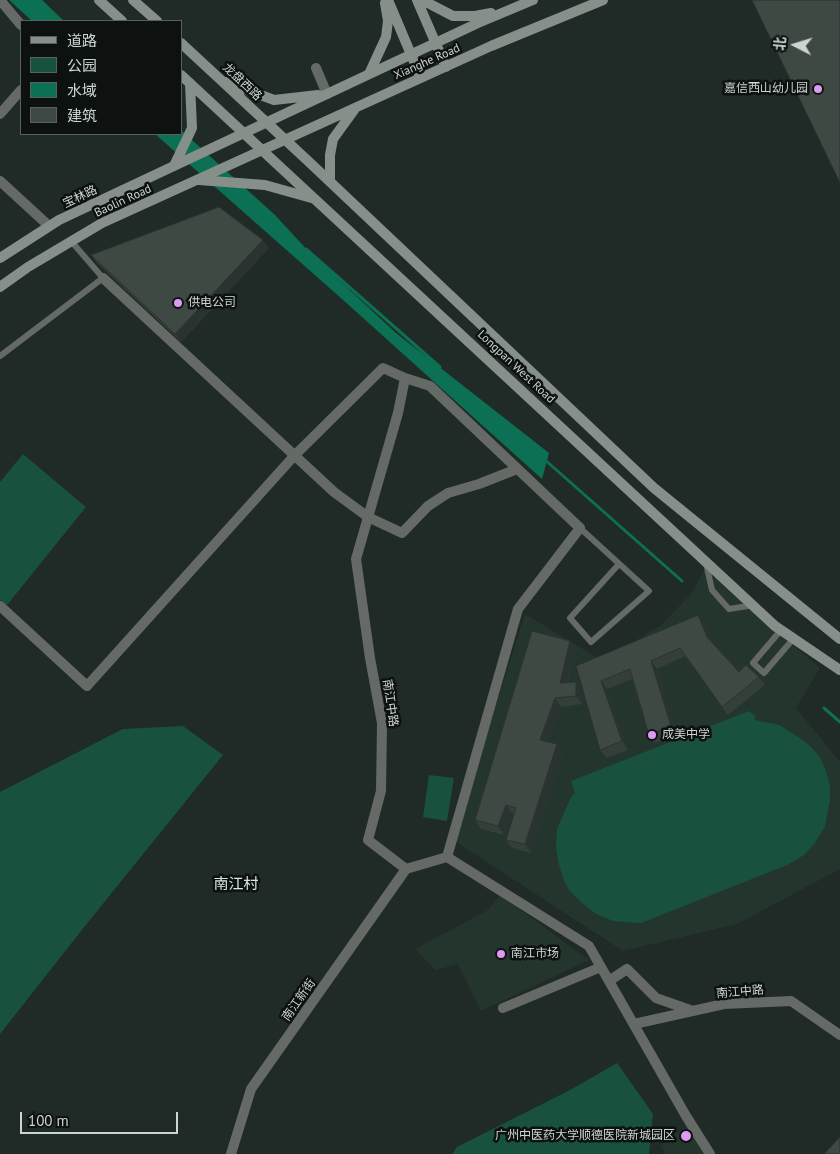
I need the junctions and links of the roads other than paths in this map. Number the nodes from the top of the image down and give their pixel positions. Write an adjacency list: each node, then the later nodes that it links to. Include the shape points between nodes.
1 (0, 0): 12 (street)
2 (98, 0): 10 (main road)
3 (133, 0): 11 (main road)
4 (386, 0): 15 (main road); 18 (main road, via 386,37)
5 (417, 0): 13 (main road)
6 (425, 0): 9 (main road, via 453,16)
7 (533, 0): 9 (main road)
8 (603, 0): 16 (main road, Xianghe Road)
9 (509, 10): 13 (main road, 宝林路)
10 (121, 20)
11 (156, 20)
12 (20, 24)
13 (436, 43): 15 (main road, 宝林路); 16 (main road)
14 (182, 44): 21 (main road, 龙盘西路)
15 (412, 54): 18 (main road, 宝林路); 20 (main road)
16 (446, 67): 20 (main road, Xianghe Road)
17 (316, 68): 24 (street)
18 (369, 74): 24 (main road, 宝林路)
19 (182, 75): 22 (main road, Longpan West Road)
20 (421, 78): 25 (main road, Xianghe Road)
21 (221, 80): 24 (main road, via 274,100); 27 (main road, 龙盘西路)
22 (190, 82): 28 (main road, Longpan West Road); 31 (main road, via 192,128)
23 (20, 91): 26 (street)
24 (327, 94): 27 (main road, 宝林路)
25 (356, 108): 29 (main road, Xianghe Road); 34 (main road, via 333,139)
26 (0, 114)
27 (266, 122): 28 (main road, 宝林路); 29 (main road, 龙盘西路)
28 (243, 133): 30 (main road, Longpan West Road); 31 (main road, 宝林路)
29 (286, 140): 30 (main road, Xianghe Road); 34 (main road, Longpan West Road)
30 (263, 150): 32 (main road, Baolin Road); 35 (main road, Longpan West Road)
31 (174, 166): 36 (main road, 宝林路)
32 (198, 180): 35 (main road, via 261,185); 37 (main road, Baolin Road, via 102,223)
33 (0, 181): 36 (street)
34 (330, 182): 53 (main road, Longpan West Road, via 654,488)
35 (316, 199): 47 (main road, Longpan West Road)
36 (50, 226): 38 (main road, 宝林路)
37 (71, 241): 39 (lane); 40 (main road, Baolin Road)
38 (0, 258)
39 (103, 278): 41 (lane); 43 (street)
40 (0, 287)
41 (0, 356)
42 (406, 378): 43 (street, via 383,368); 44 (street, via 430,386); 45 (street, 南江中路)
43 (294, 456): 45 (street); 50 (street, via 87,686)
44 (518, 469): 45 (street, via 448,493 428,506 402,533); 46 (street)
45 (368, 517): 56 (street, 南江中路, via 356,559 382,723 381,791 368,840)
46 (580, 528): 48 (lane); 55 (street, via 518,609)
47 (705, 559): 49 (main road, Longpan West Road); 49 (lane, via 712,590 729,609)
48 (618, 564): 48 (lane, via 649,591 591,642 570,618)
49 (754, 605): 51 (main road, Longpan West Road)
50 (0, 606)
51 (781, 630): 52 (main road, Longpan West Road); 52 (lane, via 753,663 764,673)
52 (794, 638): 54 (main road, Longpan West Road)
53 (840, 639)
54 (840, 670)
55 (447, 857): 56 (street); 57 (street, via 589,946)
56 (406, 869): 63 (street, 南江新街, via 251,1089)
57 (601, 967): 58 (street); 59 (street)
58 (609, 981): 60 (street, via 627,969 656,998); 61 (street)
59 (503, 1008)
60 (694, 1011): 61 (street, 南江中路); 62 (street, 南江中路, via 724,1004 791,1001)
61 (634, 1024): 64 (street)
62 (840, 1035)
63 (231, 1154)
64 (710, 1154)

